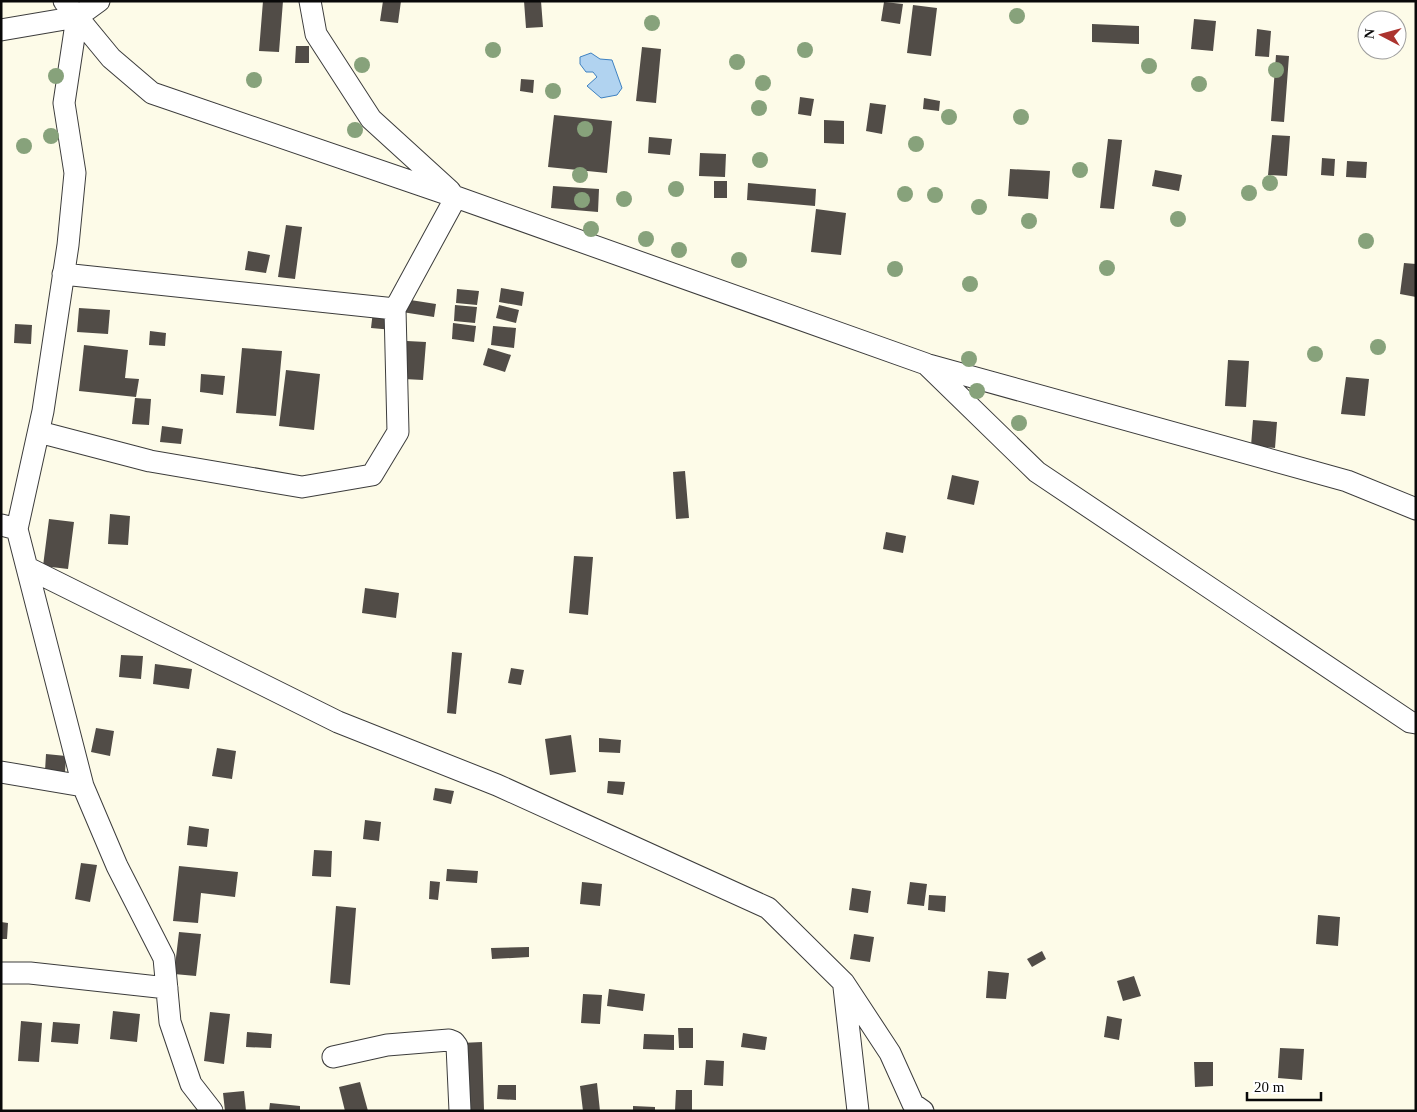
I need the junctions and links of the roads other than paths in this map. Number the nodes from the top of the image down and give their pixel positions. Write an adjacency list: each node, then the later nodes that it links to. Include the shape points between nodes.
1 (99, 1): 3 (street)
2 (310, 1): 5 (street, via 316,34 371,119)
3 (70, 9): 4 (street); 5 (street, via 111,58 152,93); 6 (street, via 64,103 74,173)
4 (1, 30)
5 (456, 196): 7 (street); 8 (street)
6 (63, 274): 7 (street); 9 (street)
7 (395, 309): 9 (street, via 398,432 372,475 302,488 150,461)
8 (926, 364): 10 (street, via 1347,481); 13 (street, via 1037,472)
9 (39, 432): 11 (street)
10 (1416, 509)
11 (9, 527): 12 (street)
12 (28, 568): 15 (street); 17 (street, via 338,722 506,789 768,908)
13 (1416, 723)
14 (1, 772): 15 (street)
15 (83, 786): 18 (street, via 117,866 164,958)
16 (1, 973): 18 (street, via 30,973)
17 (844, 983): 22 (street); 23 (street, via 890,1052 913,1104)
18 (167, 988): 20 (street, via 170,1022 191,1084)
19 (333, 1057): 21 (street, via 387,1045 454,1042 457,1046)
20 (212, 1111)
21 (460, 1111)
22 (858, 1111)
23 (923, 1111)

